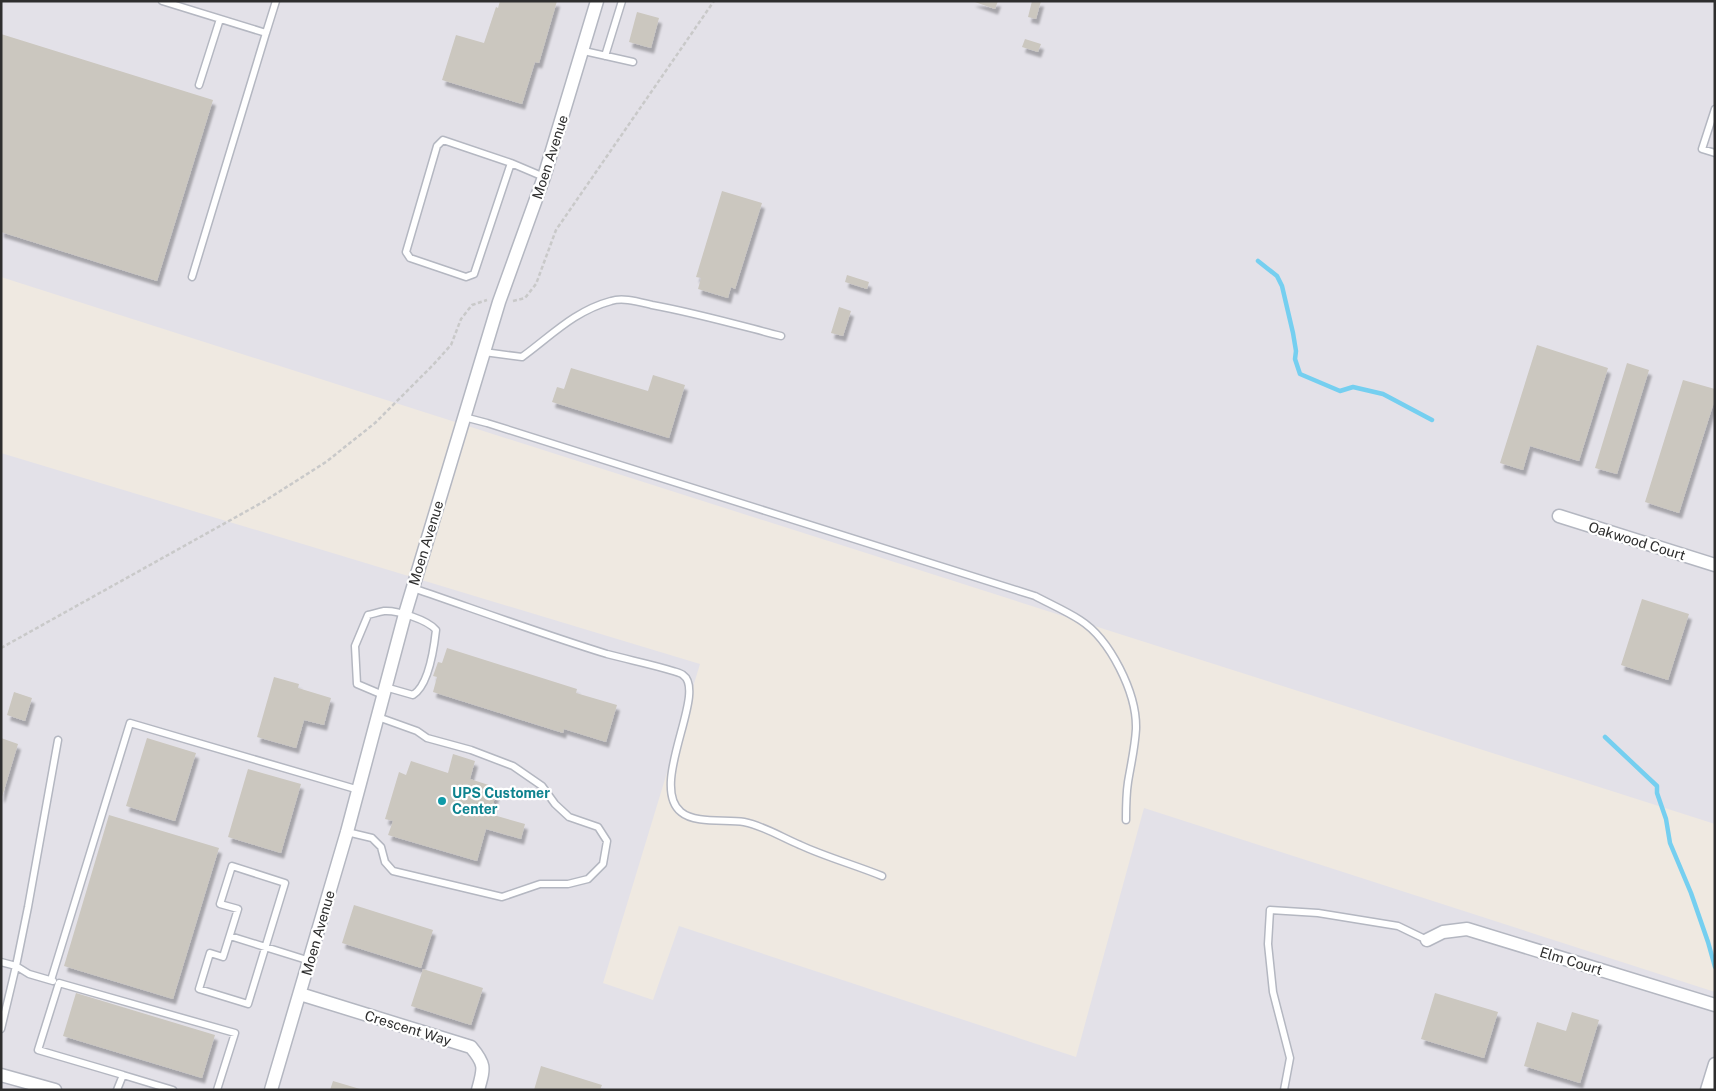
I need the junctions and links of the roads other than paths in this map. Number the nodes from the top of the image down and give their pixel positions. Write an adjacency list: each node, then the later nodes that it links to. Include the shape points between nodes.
1 (162, 1): 5 (lane)
2 (276, 1): 6 (lane)
3 (597, 1): 7 (street, Moen Avenue)
4 (622, 1): 8 (lane)
5 (220, 19): 6 (lane); 10 (lane)
6 (266, 33): 15 (lane)
7 (584, 51): 8 (lane); 14 (street, Moen Avenue)
8 (605, 56): 9 (lane)
9 (633, 62)
10 (199, 85)
11 (1715, 109): 12 (lane, via 1702,149)
12 (1715, 153)
13 (511, 163): 13 (lane, via 443,140 437,146 406,252 410,258 466,277 474,274); 14 (lane)
14 (544, 178): 17 (street, Moen Avenue)
15 (192, 277)
16 (781, 336): 17 (lane, via 681,310 613,300 570,318 522,358)
17 (484, 352): 18 (street, Moen Avenue)
18 (464, 417): 21 (street, Moen Avenue); 27 (lane, via 1035,596 1081,620 1107,646 1132,701 1136,727)
19 (1559, 516): 20 (street, Oakwood Court)
20 (1715, 565)
21 (413, 588): 22 (street, Moen Avenue); 29 (lane, via 608,654 683,675 690,688 671,784 675,806 689,817 754,825)
22 (404, 614): 23 (street, Moen Avenue); 23 (lane, via 432,625 436,630 435,645 425,680 417,692); 23 (lane, via 385,611 368,615 355,646 357,684)
23 (384, 691): 24 (street, Moen Avenue)
24 (378, 717): 26 (street, Moen Avenue); 28 (lane, via 428,738 513,766 542,786 569,817 598,827 607,841 603,864 588,879 568,884 540,884 502,897 393,871 385,862 381,846 372,838)
25 (58, 740): 35 (lane)
26 (358, 790): 28 (street, Moen Avenue); 36 (lane, via 130,723)
27 (1126, 820)
28 (347, 832): 33 (street, Moen Avenue)
29 (882, 876)
30 (230, 936): 32 (lane); 32 (lane, via 223,957 210,953 199,989 248,1004); 32 (lane, via 238,909 220,904 232,866 285,883)
31 (1427, 940): 39 (street, Elm Court, via 1443,932 1467,928); 50 (lane, via 1398,926 1318,913 1270,910 1268,944 1273,992 1290,1058)
32 (265, 948): 33 (lane)
33 (310, 960): 38 (street, Moen Avenue)
34 (1, 962): 35 (lane)
35 (16, 966): 36 (lane); 40 (lane)
36 (51, 980): 37 (lane)
37 (59, 983): 43 (lane, via 38,1050); 47 (lane, via 235,1033)
38 (300, 994): 48 (street, Moen Avenue); 49 (street, Crescent Way, via 472,1047 482,1060 483,1072)
39 (1715, 1005)
40 (1, 1029)
41 (1715, 1064): 51 (street)
42 (1, 1075): 44 (street)
43 (122, 1075): 45 (lane); 46 (lane)
44 (55, 1090)
45 (117, 1090)
46 (173, 1090)
47 (217, 1090)
48 (271, 1090)
49 (478, 1090)
50 (1284, 1090)
51 (1707, 1090)

